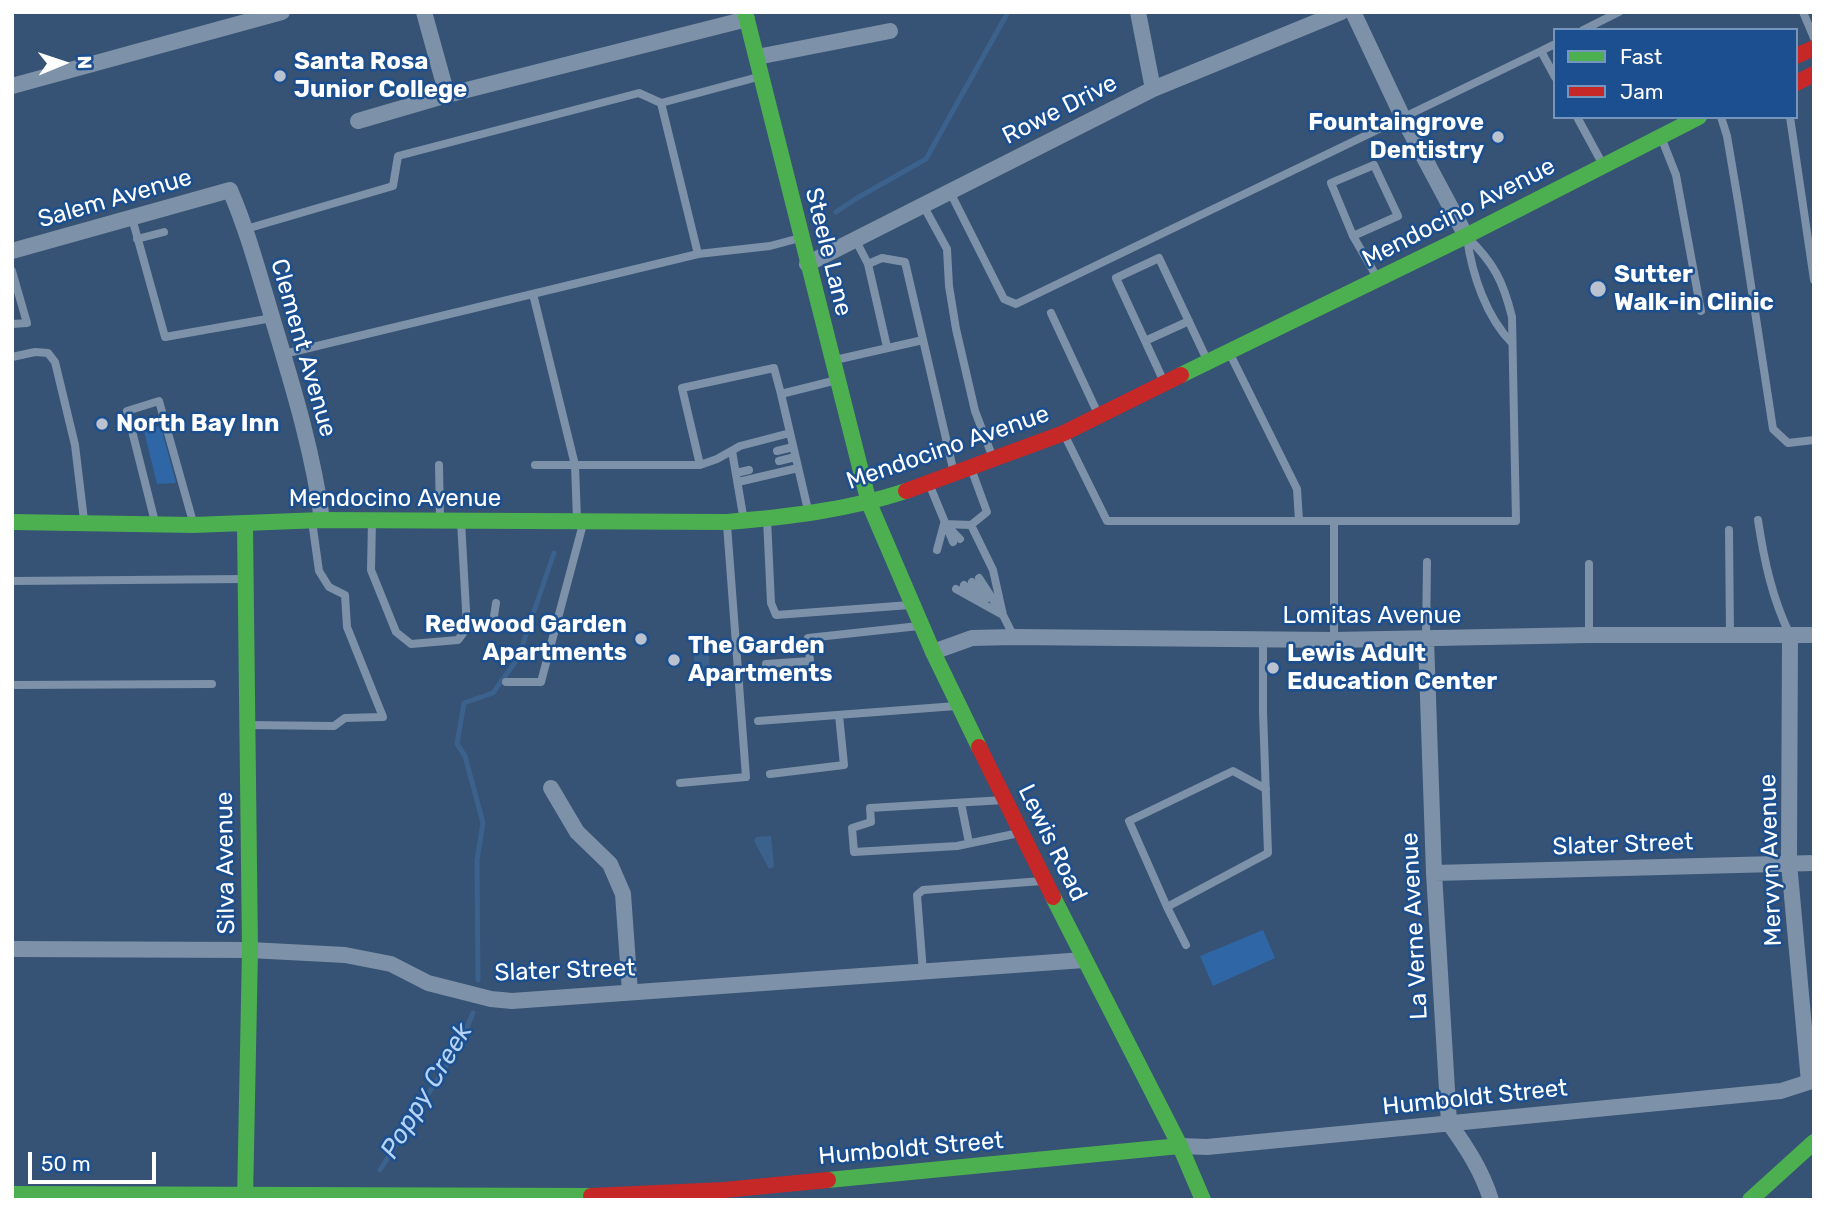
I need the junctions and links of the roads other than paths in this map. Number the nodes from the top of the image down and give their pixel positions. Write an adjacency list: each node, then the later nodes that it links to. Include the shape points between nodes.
1 (282, 12): 21 (street)
2 (424, 12): 23 (street)
3 (1138, 12): 22 (street)
4 (1340, 12): 22 (street, Rowe Drive)
5 (1353, 12): 25 (street)
6 (1619, 12): 9 (lane)
7 (1803, 12): 11 (lane)
8 (746, 16): 16 (main road, Steele Lane); 23 (street)
9 (1587, 28)
10 (890, 32): 16 (street)
11 (1814, 38)
12 (1553, 45): 14 (lane)
13 (1814, 48): 15 (main road)
14 (1541, 51): 17 (lane); 25 (lane)
15 (1798, 55)
16 (757, 57): 19 (main road, Steele Lane)
17 (1553, 73)
18 (1814, 74): 20 (main road)
19 (761, 76): 24 (lane); 41 (main road, Steele Lane)
20 (1798, 82)
21 (12, 86)
22 (1153, 89): 34 (street, Rowe Drive)
23 (447, 95): 30 (street)
24 (661, 103): 37 (lane, via 639,93 398,156 393,186); 45 (lane)
25 (1404, 118): 34 (lane, via 1016,304 1004,299); 40 (street)
26 (1578, 119): 32 (lane)
27 (1695, 119): 31 (main road, Mendocino Avenue)
28 (1722, 119): 72 (lane, via 1773,429 1788,443)
29 (1790, 119): 50 (lane)
30 (358, 121)
31 (1660, 137): 32 (main road, Mendocino Avenue); 52 (lane, via 1676,175)
32 (1603, 166): 40 (main road, Mendocino Avenue)
33 (230, 190): 36 (street, Salem Avenue); 37 (street, Clement Avenue)
34 (950, 192): 35 (street, Rowe Drive)
35 (923, 205): 43 (street, Rowe Drive); 77 (lane, via 947,249 956,329 975,411)
36 (132, 218): 42 (lane); 44 (street, Salem Avenue)
37 (246, 229): 54 (street, Clement Avenue)
38 (164, 232): 42 (lane)
39 (1353, 236): 39 (lane, via 1398,216 1374,165 1331,183); 49 (lane)
40 (1466, 236): 49 (main road, Mendocino Avenue); 59 (lane, via 1471,265 1493,318); 59 (lane, via 1488,257 1506,293)
41 (800, 238): 45 (lane); 46 (main road, Steele Lane)
42 (137, 239): 54 (lane, via 165,337)
43 (855, 239): 46 (street, Rowe Drive); 47 (lane)
44 (12, 251)
45 (698, 254): 51 (lane)
46 (807, 264): 64 (main road, Steele Lane)
47 (868, 264): 57 (lane, via 882,258 905,262); 60 (lane)
48 (12, 271): 56 (lane, via 27,323)
49 (1378, 279): 61 (main road, Mendocino Avenue)
50 (1814, 280)
51 (533, 294): 62 (lane); 83 (lane)
52 (1701, 311)
53 (1051, 313): 69 (lane)
54 (272, 318): 62 (street, Clement Avenue)
55 (1189, 321): 58 (lane); 58 (lane, via 1159,258 1116,278); 65 (lane)
56 (12, 324)
57 (923, 340): 60 (lane); 88 (lane)
58 (1145, 341): 67 (lane)
59 (1512, 343): 102 (lane, via 1516,521)
60 (887, 347): 64 (lane)
61 (1229, 352): 65 (main road, Mendocino Avenue); 101 (lane, via 1297,489)
62 (284, 354): 96 (street, Clement Avenue, via 317,485)
63 (12, 358): 104 (lane, via 48,352 55,362 70,419)
64 (832, 360): 66 (main road, Steele Lane)
65 (1208, 362): 67 (main road, Mendocino Avenue)
66 (837, 380): 68 (lane); 91 (main road, Steele Lane)
67 (1165, 383): 69 (main road, Mendocino Avenue)
68 (781, 394): 70 (lane); 84 (lane, via 774,368 681,388)
69 (1099, 416): 71 (main road, Mendocino Avenue)
70 (790, 433): 73 (lane); 74 (lane)
71 (1064, 433): 77 (main road, Mendocino Avenue); 101 (lane, via 1107,521)
72 (1814, 440)
73 (793, 447): 75 (lane); 76 (lane)
74 (732, 451): 80 (lane); 84 (lane)
75 (777, 451)
76 (795, 457): 79 (lane); 85 (lane)
77 (993, 458): 86 (main road, Mendocino Avenue)
78 (746, 459): 80 (lane)
79 (779, 461)
80 (734, 462): 89 (lane)
81 (439, 465): 97 (lane)
82 (535, 465): 83 (lane)
83 (575, 465): 84 (lane); 99 (lane)
84 (700, 465)
85 (798, 468): 89 (lane); 92 (lane)
86 (971, 468): 88 (main road, Mendocino Avenue); 109 (lane, via 987,512)
87 (749, 470): 89 (lane)
88 (954, 473): 90 (main road, Mendocino Avenue)
89 (737, 478): 100 (lane)
90 (929, 484): 91 (main road, Mendocino Avenue); 106 (lane)
91 (869, 503): 92 (main road, Mendocino Avenue); 116 (main road, Lewis Road)
92 (808, 513): 93 (main road, Mendocino Avenue)
93 (767, 519): 100 (main road, Mendocino Avenue); 116 (lane, via 771,603 776,615)
94 (372, 520): 96 (main road, Mendocino Avenue); 97 (main road, Mendocino Avenue); 119 (lane, via 371,570 396,632 411,644 458,640)
95 (1758, 520): 121 (lane, via 1776,604)
96 (317, 521): 105 (main road, Mendocino Avenue); 136 (lane, via 319,571 329,587 345,595 347,627 383,717 345,718 334,726)
97 (440, 521): 98 (main road, Mendocino Avenue)
98 (461, 521): 99 (main road, Mendocino Avenue); 119 (lane)
99 (580, 521): 100 (main road, Mendocino Avenue); 130 (lane, via 541,682)
100 (735, 521): 138 (lane, via 746,777)
101 (1298, 521): 102 (lane)
102 (1334, 521): 127 (lane)
103 (12, 522): 104 (main road, Mendocino Avenue)
104 (84, 523): 107 (main road, Mendocino Avenue)
105 (245, 524): 108 (main road, Mendocino Avenue); 113 (main road, Silva Avenue)
106 (944, 524): 106 (lane, via 949,544); 109 (lane)
107 (156, 525): 108 (main road, Mendocino Avenue); 108 (lane, via 127,411 159,401)
108 (194, 525)
109 (971, 526): 117 (lane, via 993,570)
110 (1729, 530): 123 (lane)
111 (1427, 562): 126 (lane)
112 (1589, 564): 120 (lane)
113 (244, 579): 114 (lane); 136 (main road, Silva Avenue)
114 (12, 581)
115 (496, 603): 119 (lane, via 493,623)
116 (912, 605): 118 (main road, Lewis Road)
117 (1003, 615): 117 (lane, via 967,584); 124 (lane)
118 (922, 626): 128 (main road, Lewis Road); 129 (lane, via 808,638 810,661)
119 (467, 628)
120 (1589, 635): 123 (street, Lomitas Avenue); 126 (street, Lomitas Avenue)
121 (1790, 635): 122 (street, Lomitas Avenue); 123 (street, Lomitas Avenue); 145 (street, Mervyn Avenue)
122 (1814, 635)
123 (1730, 636)
124 (1014, 637): 125 (street, Lomitas Avenue); 128 (street, Lomitas Avenue, via 972,638)
125 (1263, 639): 127 (street, Lomitas Avenue); 140 (lane)
126 (1426, 639): 127 (street, Lomitas Avenue); 147 (street, La Verne Avenue)
127 (1334, 640)
128 (933, 652): 133 (main road, Lewis Road)
129 (766, 664)
130 (506, 682)
131 (212, 684): 132 (lane)
132 (12, 685)
133 (959, 706): 134 (lane); 141 (main road, Lewis Road)
134 (839, 715): 135 (lane); 137 (lane, via 844,765)
135 (758, 721)
136 (246, 726): 152 (main road, Silva Avenue)
137 (770, 774)
138 (680, 783)
139 (551, 788): 155 (street, via 577,832 610,864 623,894)
140 (1266, 789): 149 (lane, via 1268,853); 149 (lane, via 1233,771 1129,821)
141 (1006, 800): 142 (lane); 143 (main road, Lewis Road)
142 (961, 803): 144 (lane); 144 (lane, via 870,808 872,821 852,828 854,852)
143 (1022, 832): 144 (lane); 148 (main road, Lewis Road)
144 (969, 844)
145 (1789, 863): 146 (street, Slater Street); 147 (street, Slater Street); 156 (street, Mervyn Avenue)
146 (1814, 863)
147 (1434, 873): 157 (street, La Verne Avenue)
148 (1045, 880): 153 (main road, Lewis Road); 154 (lane, via 923,890 917,895)
149 (1167, 907): 150 (lane)
150 (1186, 945)
151 (12, 950): 152 (street, Slater Street)
152 (250, 950): 155 (street, Slater Street, via 345,955 391,964 428,983 502,1000); 161 (main road, Silva Avenue)
153 (1084, 960): 154 (street, Slater Street); 159 (main road, Lewis Road)
154 (923, 973): 155 (street, Slater Street)
155 (630, 992)
156 (1809, 1082): 157 (street, Humboldt Street, via 1782,1091)
157 (1449, 1123): 159 (street, Humboldt Street); 163 (street, via 1471,1154)
158 (1814, 1142): 164 (main road)
159 (1180, 1146): 161 (main road, Humboldt Street, via 724,1190 610,1196); 162 (main road, Lewis Road)
160 (12, 1194): 161 (main road, Humboldt Street)
161 (245, 1198)
162 (1203, 1200)
163 (1491, 1200)
164 (1750, 1200)

